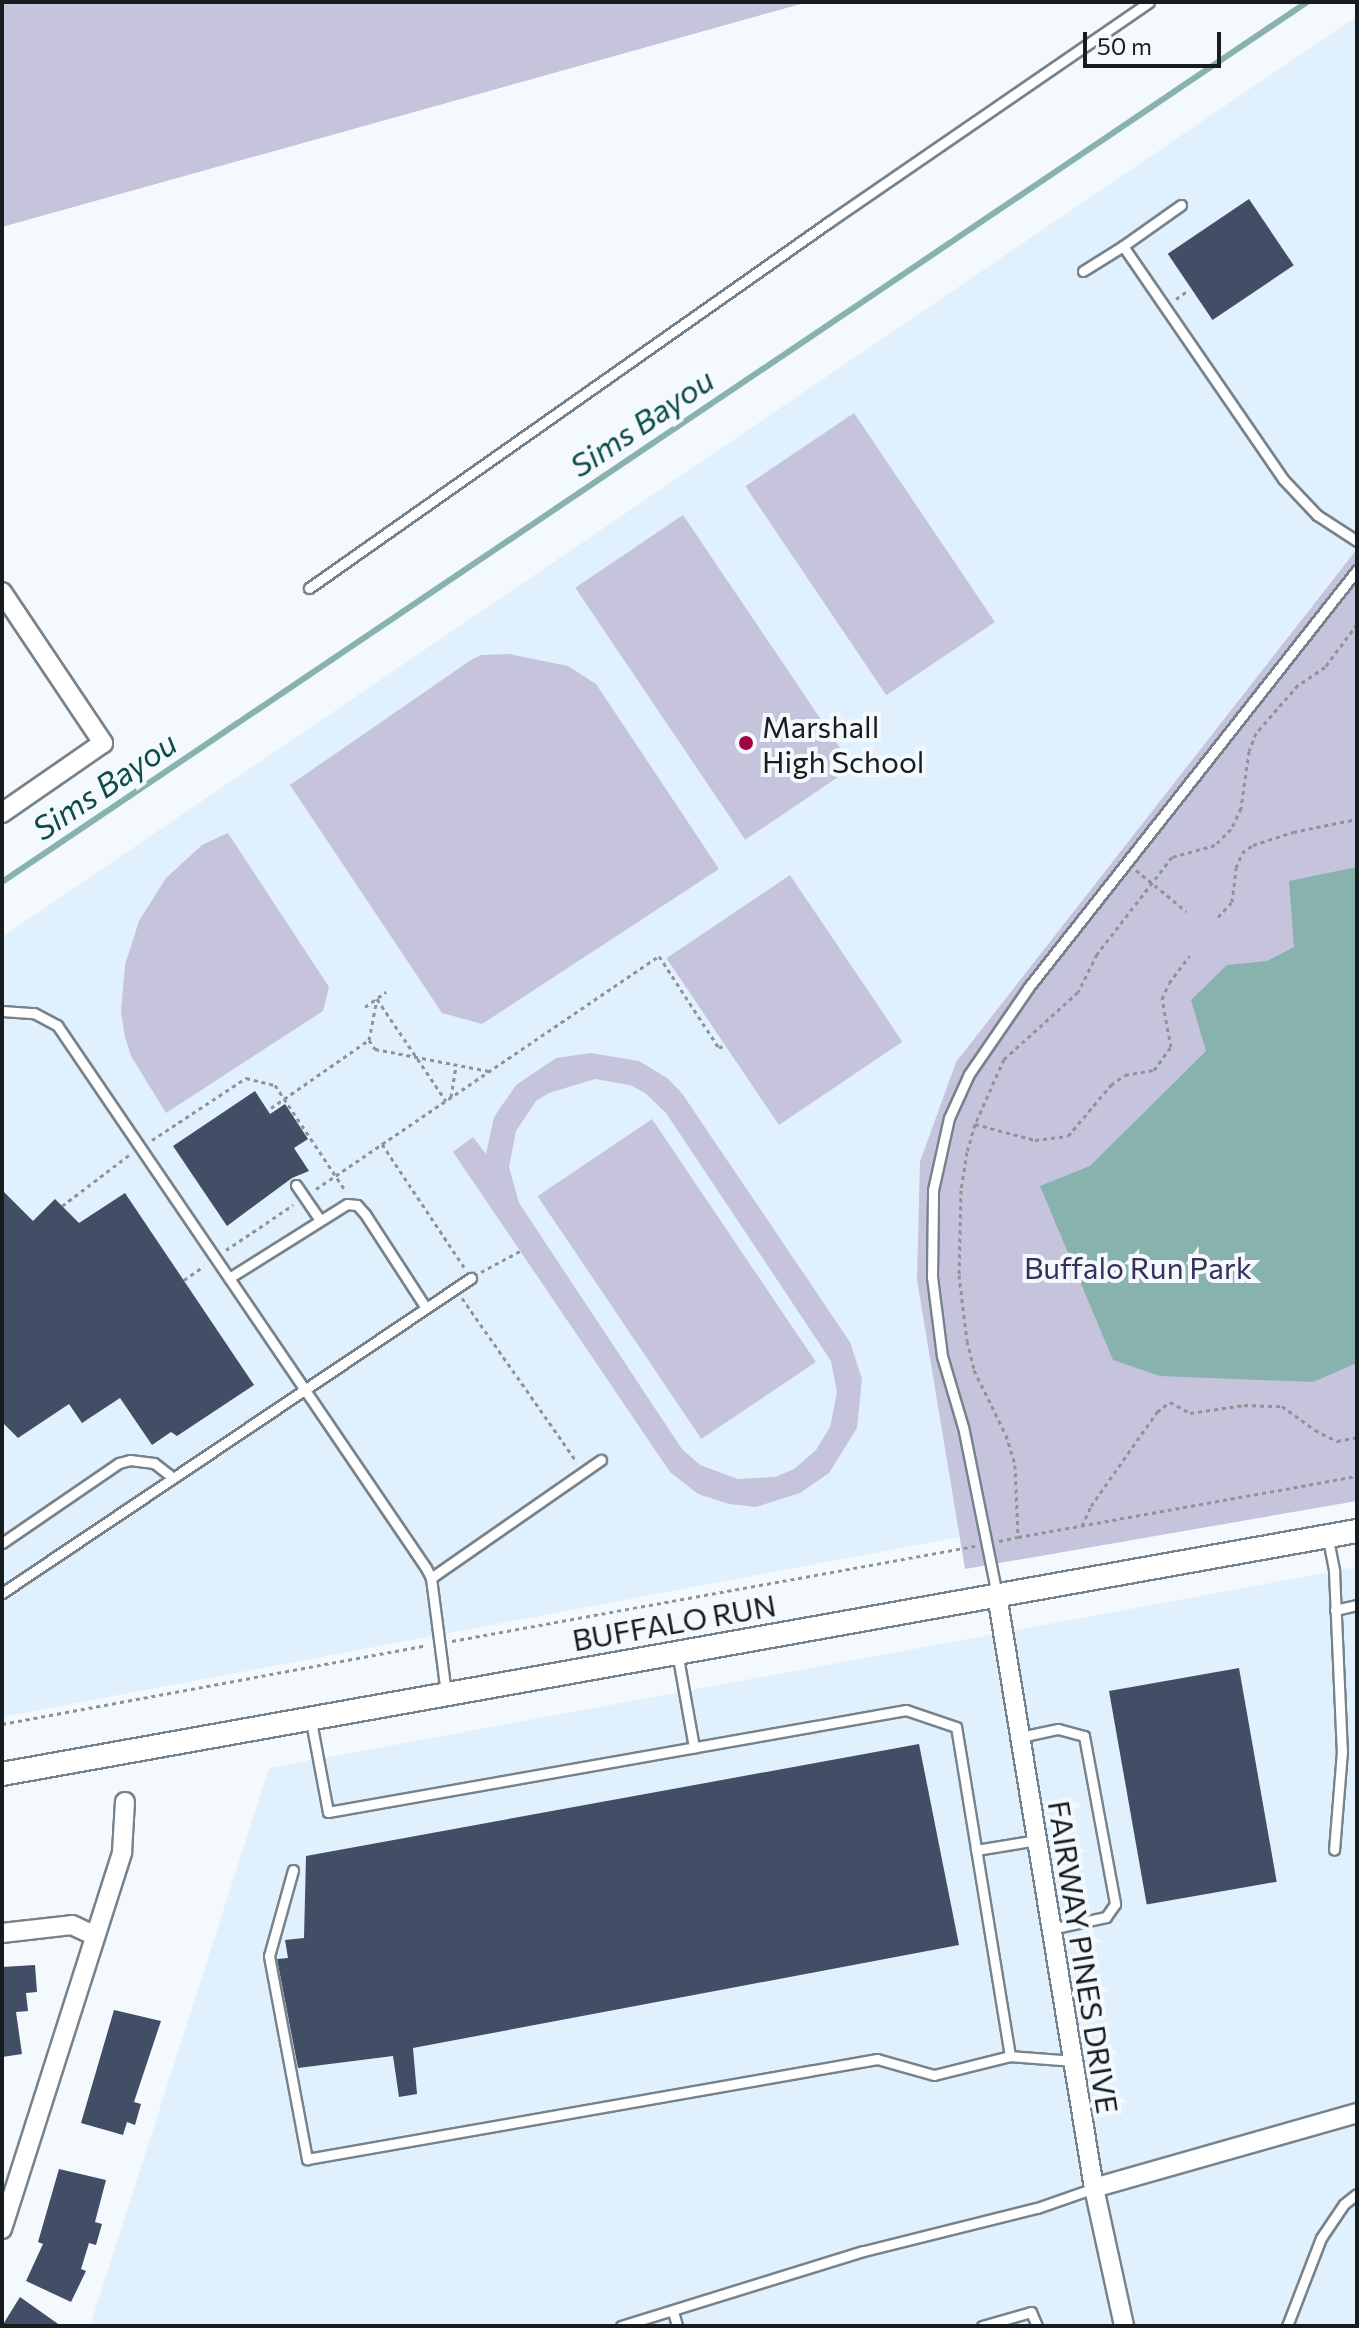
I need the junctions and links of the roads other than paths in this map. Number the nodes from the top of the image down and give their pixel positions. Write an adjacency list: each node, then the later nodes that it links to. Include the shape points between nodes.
1 (1149, 2): 7 (lane)
2 (1181, 205): 3 (lane)
3 (1123, 246): 4 (lane); 5 (lane, via 1283,479 1317,515)
4 (1083, 271)
5 (1357, 541)
6 (1357, 570): 24 (lane, via 1028,988 969,1074 949,1118 933,1190 932,1277 942,1356 963,1427)
7 (309, 588)
8 (2, 592): 9 (street, via 103,743)
9 (2, 813)
10 (2, 1011): 13 (lane, via 34,1013 57,1025)
11 (296, 1185): 12 (lane)
12 (320, 1220): 13 (lane); 15 (lane, via 347,1204 357,1205)
13 (229, 1278): 16 (lane)
14 (471, 1278): 15 (lane)
15 (426, 1308): 16 (lane)
16 (304, 1388): 18 (lane); 22 (lane)
17 (601, 1460): 22 (lane)
18 (172, 1477): 21 (lane, via 154,1463 119,1463); 23 (lane)
19 (1357, 1531): 20 (street, BUFFALO RUN)
20 (1327, 1536): 24 (street, BUFFALO RUN); 26 (lane)
21 (2, 1543)
22 (431, 1578): 28 (lane)
23 (2, 1593)
24 (997, 1595): 27 (street, BUFFALO RUN); 30 (street, FAIRWAY PINES DRIVE)
25 (1357, 1605): 26 (lane)
26 (1335, 1610): 36 (lane, via 1342,1751)
27 (677, 1652): 28 (street, BUFFALO RUN); 31 (lane)
28 (446, 1693): 29 (street, BUFFALO RUN)
29 (311, 1717): 31 (lane, via 328,1812); 32 (street, BUFFALO RUN)
30 (1020, 1737): 34 (street, FAIRWAY PINES DRIVE); 38 (lane, via 1058,1729 1084,1736 1115,1904 1106,1917)
31 (694, 1747): 35 (lane, via 906,1710 956,1727)
32 (2, 1774)
33 (125, 1802): 40 (street, via 122,1852)
34 (1037, 1840): 35 (lane); 38 (street, FAIRWAY PINES DRIVE)
35 (976, 1850): 41 (lane)
36 (1334, 1850)
37 (293, 1870): 41 (lane, via 269,1956 307,2159 877,2059 934,2075)
38 (1051, 1929): 42 (street, FAIRWAY PINES DRIVE)
39 (2, 1933): 40 (street, via 72,1925)
40 (93, 1935): 46 (street)
41 (1010, 2056): 42 (lane)
42 (1073, 2061): 44 (street, FAIRWAY PINES DRIVE)
43 (1357, 2113): 44 (street)
44 (1094, 2188): 47 (lane, via 1037,2208 864,2251); 52 (street, FAIRWAY PINES DRIVE)
45 (1357, 2194): 53 (lane, via 1321,2238)
46 (2, 2229)
47 (673, 2311): 48 (lane); 49 (lane)
48 (621, 2326)
49 (677, 2326)
50 (982, 2326): 51 (lane, via 1031,2312)
51 (1037, 2326)
52 (1124, 2326)
53 (1287, 2326)

